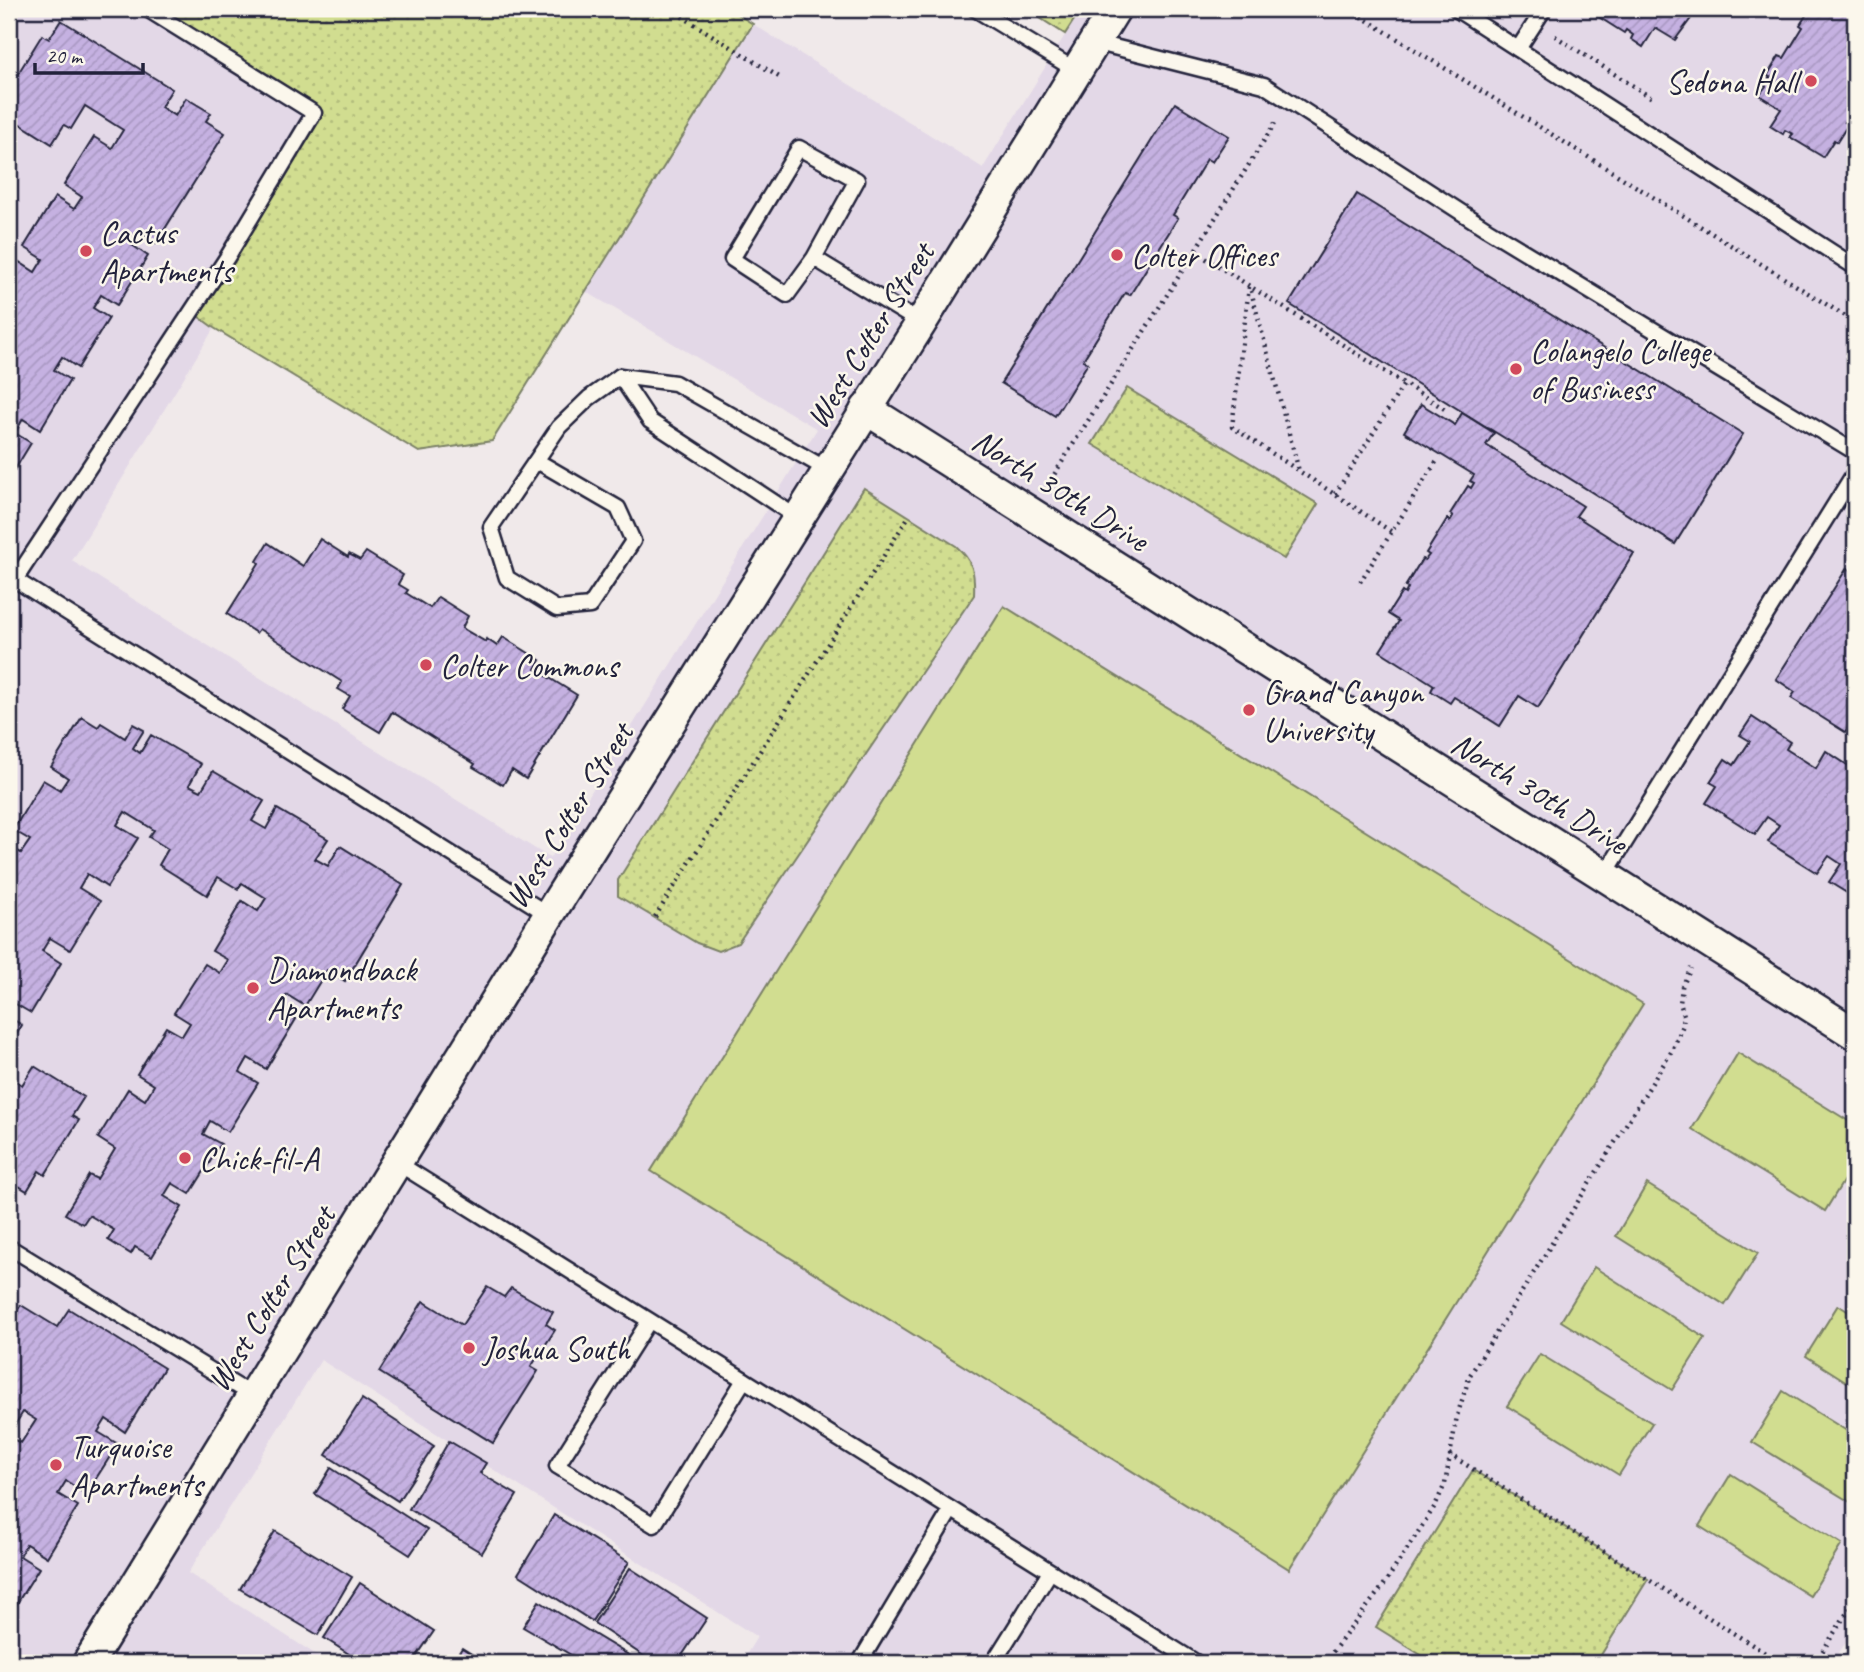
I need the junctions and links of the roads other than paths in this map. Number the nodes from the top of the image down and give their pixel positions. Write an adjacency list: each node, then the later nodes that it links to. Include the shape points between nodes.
1 (146, 9): 19 (lane, via 314,113 228,256)
2 (975, 9): 8 (lane)
3 (1115, 9): 6 (street, West Colter Street)
4 (1455, 9): 7 (lane)
5 (1544, 9): 7 (lane)
6 (1094, 42): 8 (street, West Colter Street); 14 (lane, via 1264,85 1486,229)
7 (1518, 49): 10 (lane)
8 (1077, 71): 11 (street, West Colter Street)
9 (814, 258): 9 (lane, via 787,295 732,259 800,148 857,180); 11 (lane)
10 (1855, 267)
11 (920, 323): 13 (street, West Colter Street)
12 (620, 376): 15 (lane, via 559,427); 16 (lane, via 675,383); 18 (lane, via 650,421)
13 (866, 409): 16 (street, West Colter Street); 20 (street, North 30th Drive)
14 (1855, 452)
15 (537, 461): 15 (lane, via 491,527 507,578 557,609 590,606 633,541 618,508)
16 (828, 470): 18 (street, West Colter Street)
17 (1855, 472): 20 (lane)
18 (798, 518): 21 (street, West Colter Street)
19 (12, 578): 21 (lane)
20 (1604, 876): 22 (street, North 30th Drive)
21 (549, 915): 23 (street, West Colter Street)
22 (1855, 1034)
23 (396, 1162): 25 (lane); 27 (street, West Colter Street)
24 (9, 1247): 27 (lane)
25 (649, 1321): 26 (lane); 26 (lane, via 557,1466 654,1525)
26 (744, 1380): 28 (lane)
27 (253, 1396): 30 (street, West Colter Street)
28 (951, 1510): 29 (lane); 31 (lane)
29 (1050, 1572): 32 (lane); 33 (lane)
30 (88, 1663)
31 (863, 1663)
32 (993, 1663)
33 (1197, 1663)

